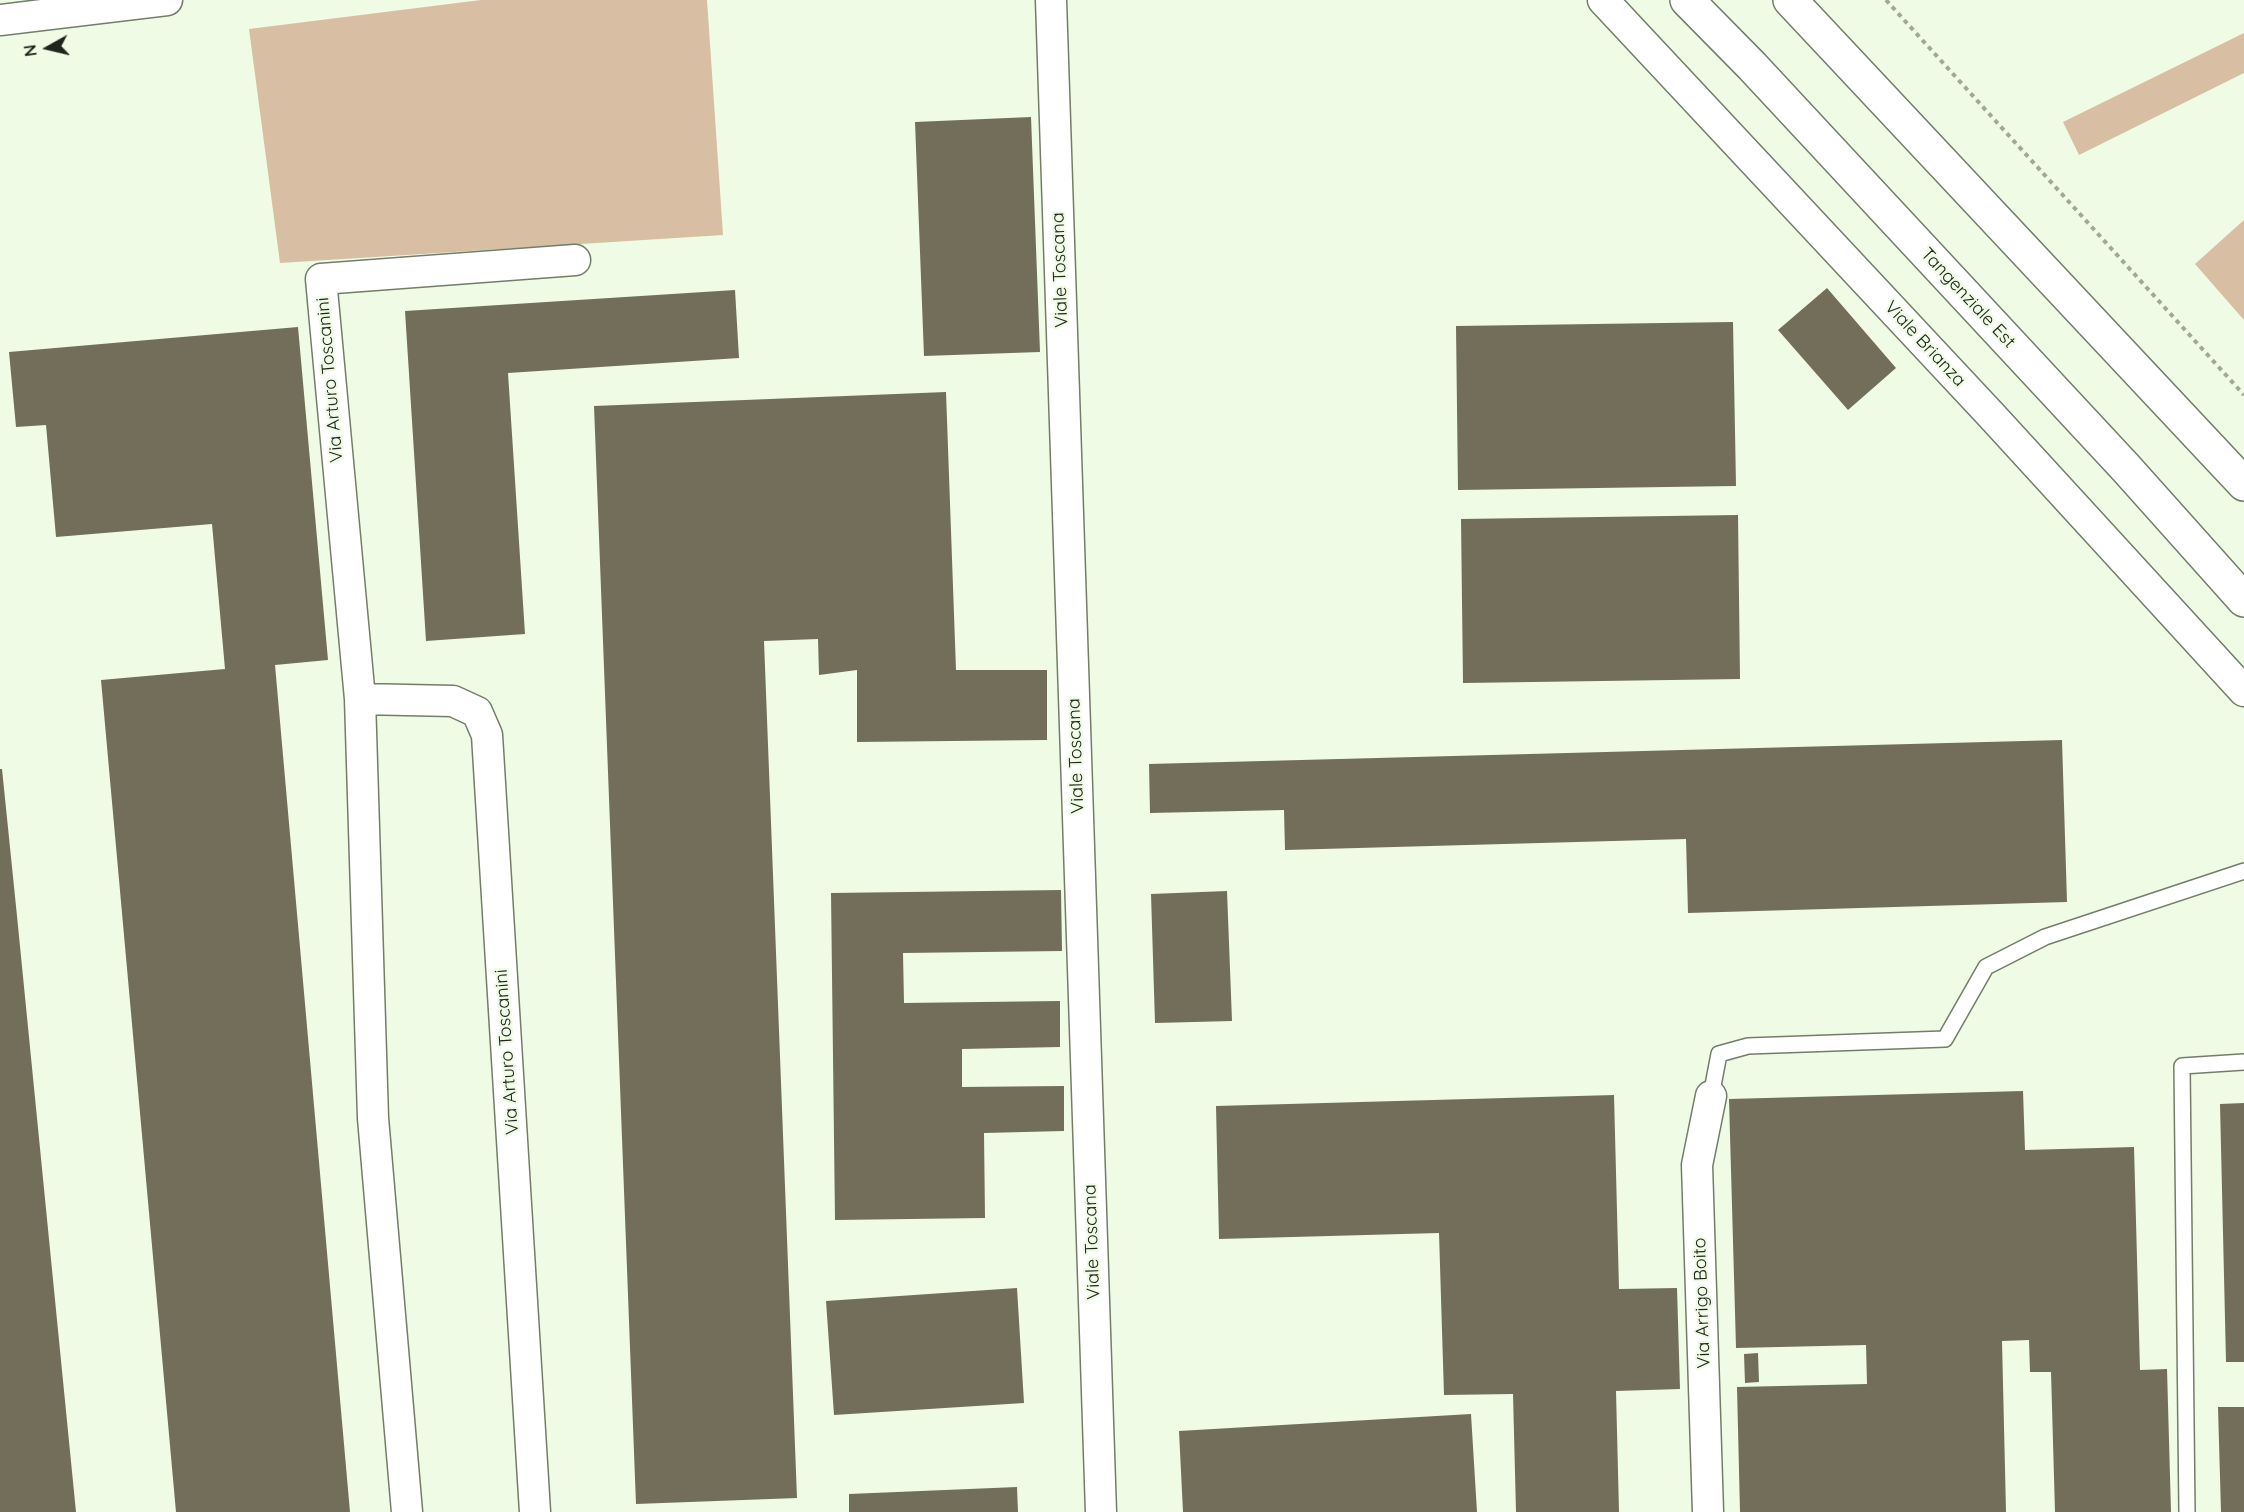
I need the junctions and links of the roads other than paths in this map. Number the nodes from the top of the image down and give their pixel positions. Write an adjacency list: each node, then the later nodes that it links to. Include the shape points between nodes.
1 (167, 0): 6 (street)
2 (1051, 0): 17 (street, Viale Toscana)
3 (1603, 0): 10 (street, Viale Brianza)
4 (1687, 0): 9 (highway, Tangenziale Est, via 2110,450)
5 (1790, 0): 8 (highway)
6 (0, 20)
7 (575, 260): 11 (street, Via Arturo Toscanini, via 321,279)
8 (2244, 484)
9 (2244, 600)
10 (2244, 691)
11 (360, 699): 15 (street, Via Arturo Toscanini, via 373,1118); 16 (street, Via Arturo Toscanini, via 453,701 477,712 487,735)
12 (2244, 871): 14 (lane, via 2044,937 1986,967 1944,1039 1748,1046 1719,1054)
13 (2244, 1062): 19 (lane, via 2182,1066)
14 (1711, 1096): 18 (street, Via Arrigo Boito, via 1697,1166)
15 (406, 1512)
16 (536, 1512)
17 (1101, 1512)
18 (1708, 1512)
19 (2187, 1512)

